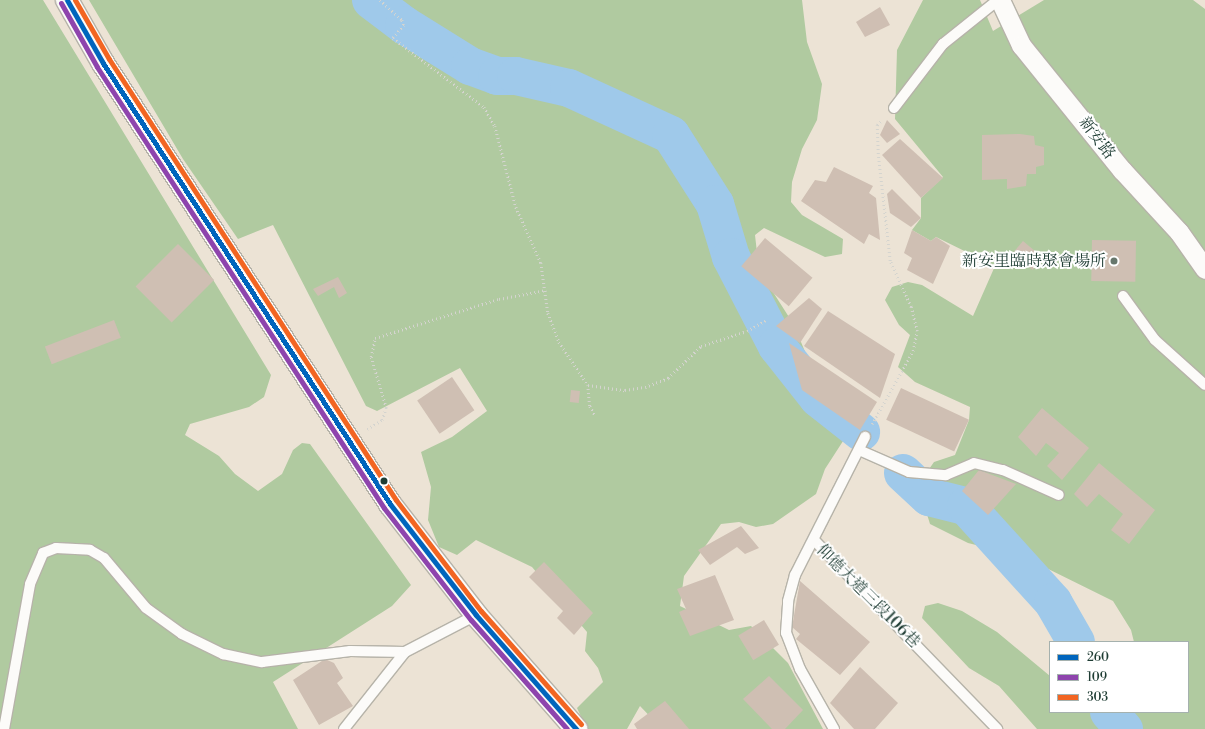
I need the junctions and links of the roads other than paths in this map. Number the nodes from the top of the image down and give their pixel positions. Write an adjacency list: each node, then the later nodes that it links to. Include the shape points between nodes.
1 (67, 0): 11 (main road, via 103,63 390,504)
2 (999, 0): 3 (lane, via 943,44); 4 (street, 新安路, via 1021,45 1122,170 1178,232)
3 (894, 108)
4 (1205, 269)
5 (1123, 296): 6 (lane, via 1155,340)
6 (1205, 385)
7 (865, 437): 8 (lane)
8 (859, 450): 9 (lane, via 909,472 946,475 974,463 1003,470); 10 (lane)
9 (1059, 495)
10 (815, 541): 16 (lane, 仰德大道三段106巷, via 795,575 788,601 786,633 800,669); 17 (lane, 仰德大道三段106巷)
11 (476, 615): 12 (lane); 15 (main road)
12 (405, 652): 13 (lane, via 350,651 262,662 223,654 182,634 146,608 104,558 90,550 56,548 43,553 30,584); 14 (lane)
13 (4, 729)
14 (344, 729)
15 (576, 729)
16 (834, 729)
17 (997, 729)

